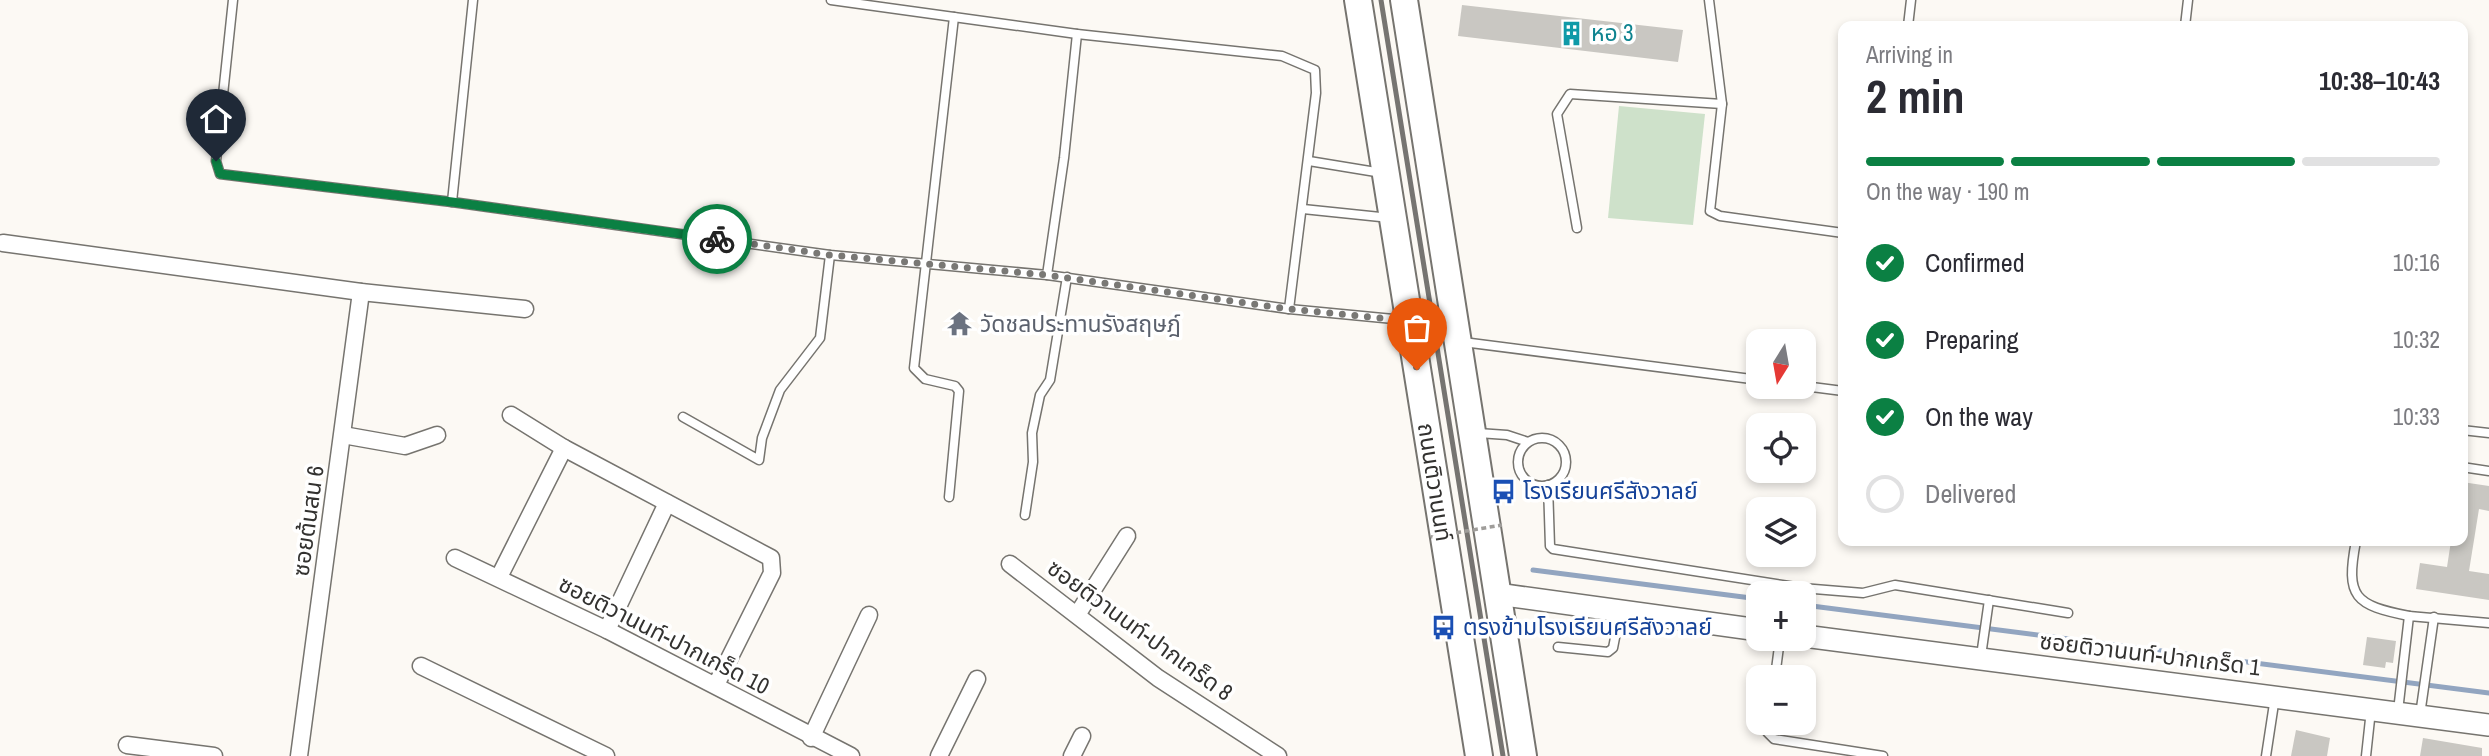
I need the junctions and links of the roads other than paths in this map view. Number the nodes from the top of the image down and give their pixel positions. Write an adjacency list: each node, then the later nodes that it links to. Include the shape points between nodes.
1 (233, 0): 18 (lane, via 216,161 220,174)
2 (473, 0): 18 (lane)
3 (831, 0): 9 (lane)
4 (1358, 0): 14 (main road, ถนนติวานนท์)
5 (1404, 0): 13 (main road, ถนนติวานนท์)
6 (1709, 0): 15 (lane)
7 (1911, 0): 10 (lane)
8 (2188, 0): 11 (lane)
9 (954, 17): 12 (lane); 25 (lane)
10 (1909, 21)
11 (2186, 21)
12 (1077, 34): 16 (lane, via 1224,48 1307,64 1317,75); 26 (lane)
13 (1412, 49): 14 (main road); 32 (main road, ถนนติวานนท์)
14 (1367, 55): 17 (main road, ถนนติวานนท์)
15 (1722, 104): 21 (lane, via 1570,94 1557,114); 22 (lane, via 1710,211)
16 (1308, 161): 17 (lane); 19 (lane)
17 (1386, 174): 20 (main road, ถนนติวานนท์)
18 (452, 202): 24 (lane)
19 (1303, 209): 20 (lane); 30 (lane)
20 (1393, 218): 31 (main road, ถนนติวานนท์)
21 (1577, 228)
22 (1838, 232)
23 (3, 243): 28 (street)
24 (830, 255): 25 (lane); 37 (lane, via 820,338 780,390 759,460)
25 (926, 264): 26 (lane); 48 (lane, via 914,368 925,379 959,391)
26 (1047, 275): 27 (lane)
27 (1067, 278): 30 (lane); 50 (lane, via 1050,380 1040,395 1032,433)
28 (361, 292): 29 (street); 41 (street, ซอยต้นสน 6)
29 (525, 309)
30 (1289, 309): 31 (lane)
31 (1409, 321): 32 (main road); 91 (main road, ถนนติวานนท์)
32 (1456, 331): 33 (lane); 39 (main road, ถนนติวานนท์)
33 (1746, 378)
34 (1816, 388): 35 (lane)
35 (1838, 390)
36 (512, 415): 44 (street)
37 (683, 417)
38 (2468, 431): 40 (lane)
39 (1471, 433): 43 (lane, via 1507,435); 58 (main road, ถนนติวานนท์)
40 (2489, 433)
41 (343, 435): 42 (street, via 405,446); 85 (street, ซอยต้นสน 6)
42 (437, 435)
43 (1528, 442): 47 (lane, via 1521,448 1517,466 1529,482); 47 (lane, via 1554,440 1567,456 1565,474)
44 (564, 448): 49 (street); 55 (street)
45 (2468, 468): 46 (lane)
46 (2489, 471)
47 (1548, 485): 56 (lane, via 1553,549)
48 (949, 497)
49 (667, 503): 68 (street); 74 (street, via 766,554 773,562 772,573)
50 (1025, 515)
51 (1126, 536): 63 (street)
52 (2355, 546): 64 (lane, via 2350,570 2353,591 2372,608)
53 (455, 558): 55 (street, ซอยติวานนท์-ปากเกร็ด 10)
54 (1010, 564): 63 (street, ซอยติวานนท์-ปากเกร็ด 8)
55 (499, 577): 68 (street, ซอยติวานนท์-ปากเกร็ด 10)
56 (1746, 582)
57 (1816, 591): 59 (lane, via 1863,593 1895,585)
58 (1497, 594): 60 (street); 92 (main road, ถนนติวานนท์)
59 (1989, 600): 61 (lane); 71 (lane)
60 (1619, 612): 67 (street); 70 (lane, via 1613,648 1608,652)
61 (2068, 613)
62 (869, 615): 82 (street)
63 (1077, 615): 90 (street, ซอยติวานนท์-ปากเกร็ด 8, via 1158,678)
64 (2409, 616): 65 (lane); 77 (lane)
65 (2434, 617): 66 (lane); 78 (lane)
66 (2489, 623)
67 (1746, 628)
68 (607, 629): 74 (street, ซอยติวานนท์-ปากเกร็ด 10)
69 (1816, 638): 71 (street, ซอยติวานนท์-ปากเกร็ด 1)
70 (1558, 648)
71 (1981, 659): 75 (street, ซอยติวานนท์-ปากเกร็ด 1)
72 (421, 666): 86 (street)
73 (977, 679): 88 (street)
74 (716, 685): 82 (street, ซอยติวานนท์-ปากเกร็ด 10)
75 (2275, 696): 76 (street, ซอยติวานนท์-ปากเกร็ด 1); 94 (lane)
76 (2371, 709): 77 (street, ซอยติวานนท์-ปากเกร็ด 1); 95 (lane)
77 (2398, 714): 78 (street, ซอยติวานนท์-ปากเกร็ด 1)
78 (2420, 715): 79 (street, ซอยติวานนท์-ปากเกร็ด 1)
79 (2489, 725)
80 (1770, 735): 93 (lane)
81 (1082, 736): 89 (street)
82 (811, 738): 87 (street, ซอยติวานนท์-ปากเกร็ด 10)
83 (127, 746): 84 (street)
84 (214, 756)
85 (299, 756)
86 (606, 756)
87 (851, 756)
88 (939, 756)
89 (1072, 756)
90 (1278, 756)
91 (1479, 756)
92 (1523, 756)
93 (1883, 756)
94 (2266, 756)
95 (2366, 756)

